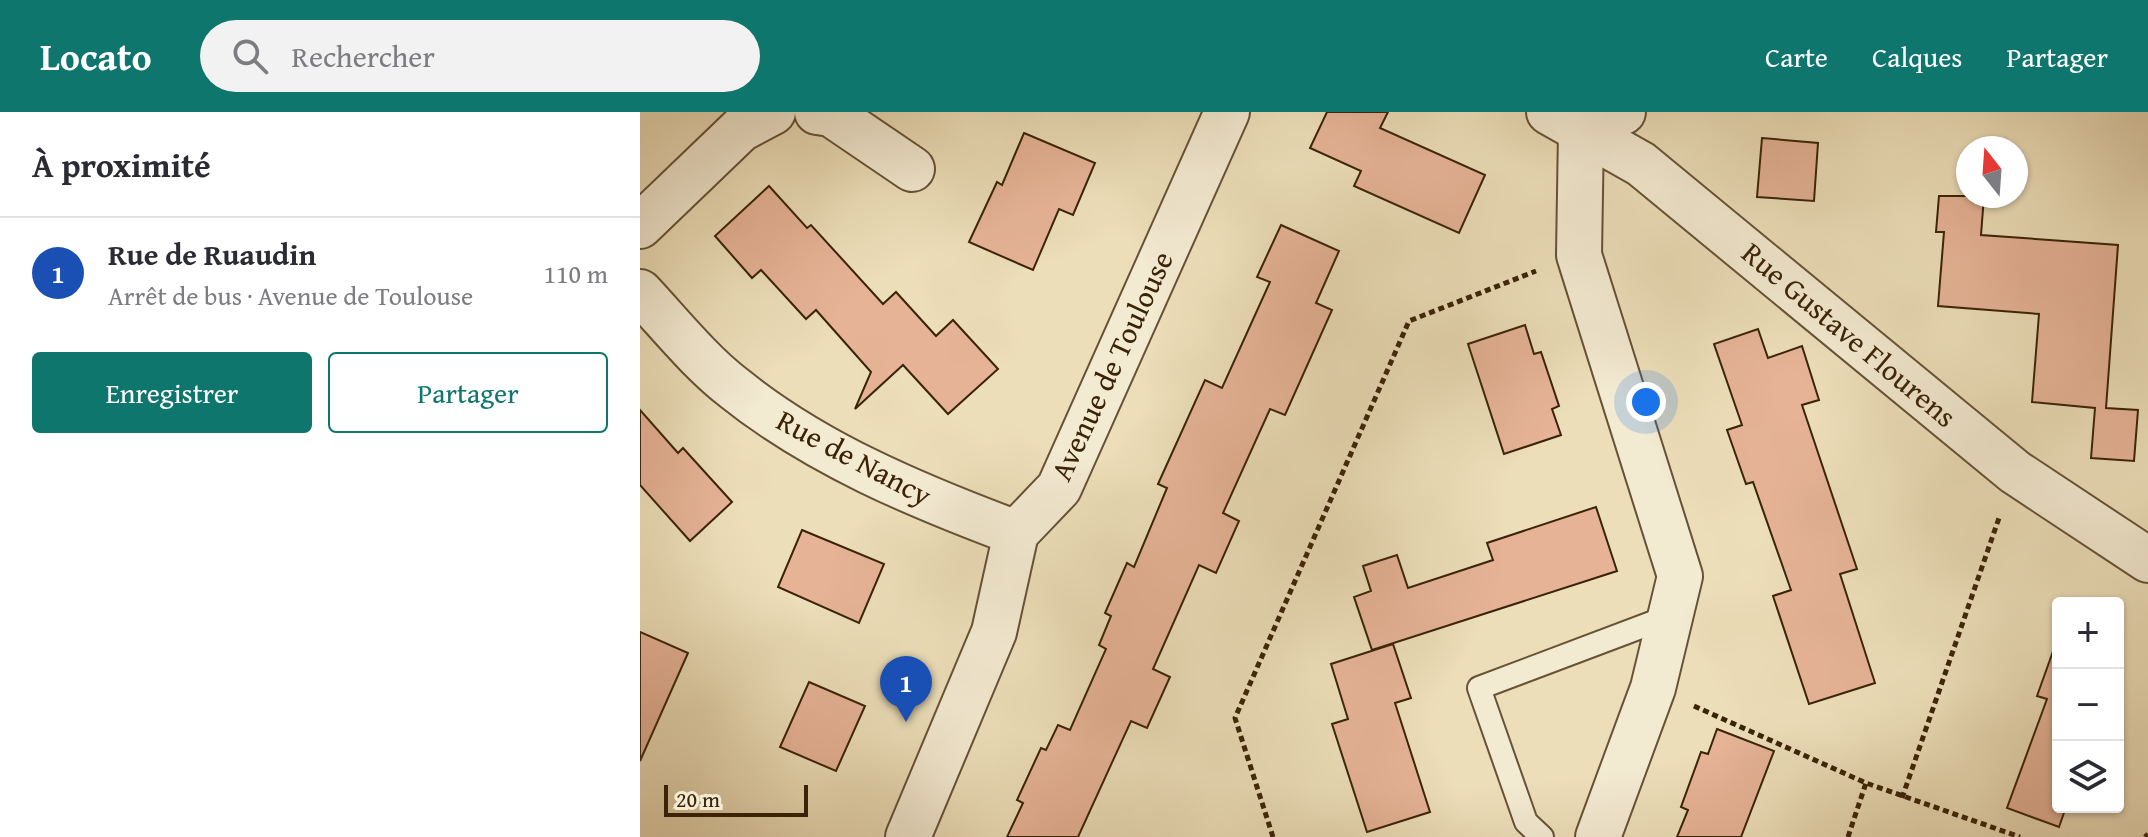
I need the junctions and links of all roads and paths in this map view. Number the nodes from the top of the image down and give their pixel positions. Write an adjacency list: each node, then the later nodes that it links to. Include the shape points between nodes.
1 (773, 112): 7 (street, via 741,129)
2 (817, 112): 6 (street, via 831,114)
3 (1227, 112): 11 (street, Avenue de Toulouse, via 1059,488)
4 (1623, 112): 5 (street)
5 (1565, 122): 8 (street); 10 (street, Rue Gustave Flourens, via 1641,164)
6 (912, 169)
7 (640, 226)
8 (1579, 255): 13 (street, via 1680,576); 18 (path, via 1409,321 1235,718)
9 (640, 292): 11 (street, Rue de Nancy, via 731,386 791,431 911,491)
10 (2015, 472): 12 (street, Rue Gustave Flourens); 16 (path)
11 (1016, 533): 17 (street, via 994,632)
12 (2148, 560)
13 (1670, 616): 14 (street); 19 (lane, via 1479,688 1526,822)
14 (1653, 688): 15 (path); 20 (street)
15 (1866, 783): 16 (path); 21 (path)
16 (1902, 798): 22 (path)
17 (908, 837)
18 (1273, 837)
19 (1542, 837)
20 (1598, 837)
21 (1848, 837)
22 (2020, 837)

